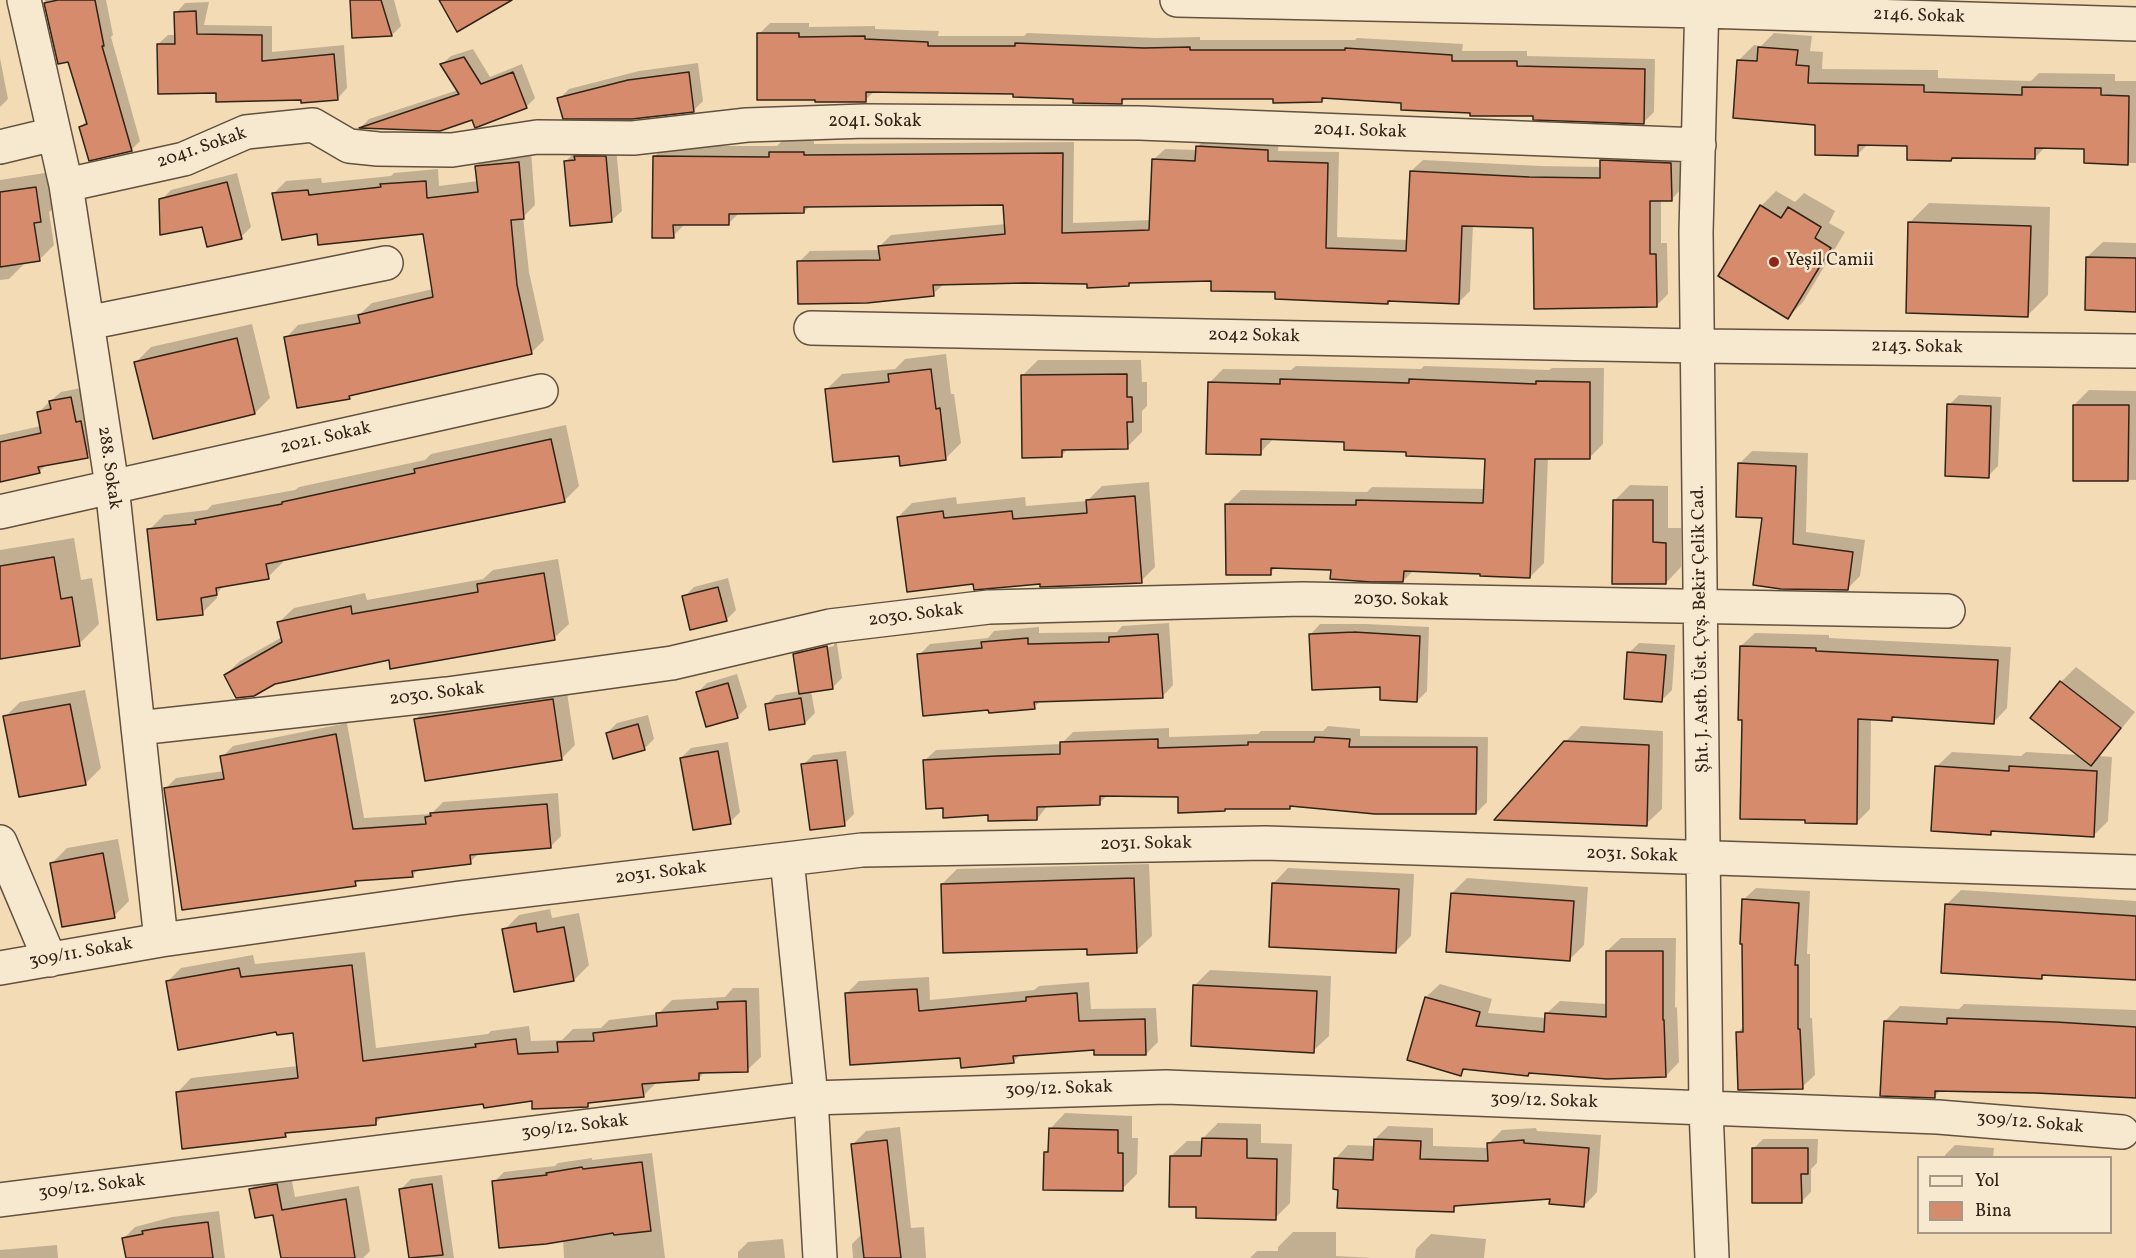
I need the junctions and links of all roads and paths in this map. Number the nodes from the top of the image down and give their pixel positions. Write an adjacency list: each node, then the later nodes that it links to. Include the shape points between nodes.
1 (1177, 0): 3 (street, 2146. Sokak)
2 (16, 3): 5 (street, 288. Sokak)
3 (1702, 5): 4 (street, 2146. Sokak); 6 (street, Şht. J. Astb. Üst. Çvş. Bekir Çelik Cad.)
4 (2136, 24)
5 (54, 134): 7 (street); 8 (street, 288. Sokak)
6 (1699, 145): 8 (street, 2041. Sokak, via 1140,123 865,121 747,124 633,138 537,137 452,150 378,149 349,146 313,125 246,132 183,159); 12 (street, Şht. J. Astb. Üst. Çvş. Bekir Çelik Cad.)
7 (0, 147)
8 (66, 185): 10 (street, 288. Sokak)
9 (386, 264): 10 (street)
10 (87, 323): 15 (street, 288. Sokak)
11 (811, 328): 12 (street, 2042 Sokak)
12 (1698, 346): 13 (street, 2143. Sokak); 17 (street, Şht. J. Astb. Üst. Çvş. Bekir Çelik Cad.)
13 (2136, 351)
14 (541, 391): 15 (street, 2021. Sokak)
15 (112, 486): 16 (street, 2021. Sokak); 19 (street, 288. Sokak)
16 (0, 512)
17 (1701, 606): 18 (street, 2030. Sokak); 19 (street, 2030. Sokak, via 1302,599 989,607 830,626 672,663 447,694); 21 (street, Şht. J. Astb. Üst. Çvş. Bekir Çelik Cad.)
18 (1948, 611)
19 (138, 728): 24 (street, 288. Sokak)
20 (0, 842): 25 (street)
21 (1704, 858): 22 (street, 2031. Sokak, via 1266,843 862,850); 23 (street, 2031. Sokak); 28 (street, Şht. J. Astb. Üst. Çvş. Bekir Çelik Cad.)
22 (788, 859): 24 (street, 2031. Sokak, via 460,898); 27 (street)
23 (2136, 872)
24 (161, 940): 25 (street, 309/11. Sokak)
25 (50, 960): 26 (street, 309/11. Sokak)
26 (0, 968)
27 (811, 1098): 28 (street, 309/12. Sokak, via 1166,1087); 30 (street, 309/12. Sokak); 31 (street)
28 (1706, 1109): 29 (street, 309/12. Sokak, via 1938,1117); 32 (street, Şht. J. Astb. Üst. Çvş. Bekir Çelik Cad.)
29 (2122, 1132)
30 (0, 1200)
31 (820, 1258)
32 (1712, 1258)

